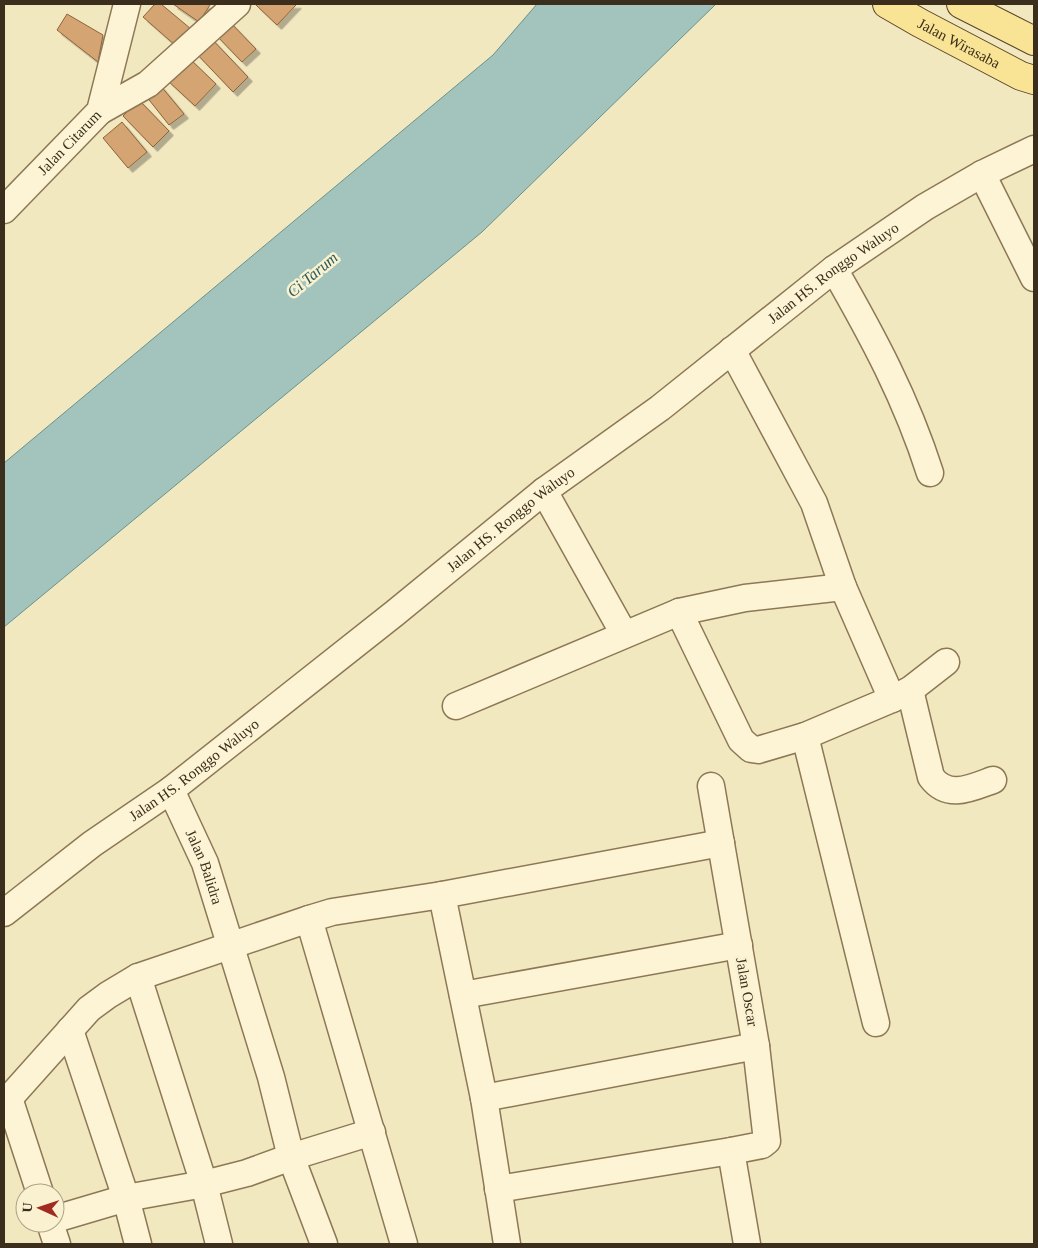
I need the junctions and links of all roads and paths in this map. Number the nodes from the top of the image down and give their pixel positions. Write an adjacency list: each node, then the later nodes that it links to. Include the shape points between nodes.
1 (127, 4): 8 (street, Jalan Citarum)
2 (237, 4): 8 (street, via 148,84)
3 (887, 4): 6 (main road, Jalan Wirasaba)
4 (961, 4): 5 (main road)
5 (1034, 41)
6 (1028, 78): 7 (main road)
7 (1034, 100)
8 (100, 111): 11 (street, Jalan Citarum)
9 (1034, 149): 10 (street, Jalan HS. Ronggo Waluyo)
10 (982, 174): 12 (street, Jalan HS. Ronggo Waluyo, via 925,207); 13 (street)
11 (4, 210)
12 (834, 269): 14 (street, Jalan HS. Ronggo Waluyo); 15 (street, via 900,389)
13 (1034, 278)
14 (732, 350): 16 (street, Jalan HS. Ronggo Waluyo, via 660,408); 17 (street, via 814,503)
15 (930, 473)
16 (544, 492): 19 (street); 26 (street, Jalan HS. Ronggo Waluyo)
17 (843, 587): 18 (street, via 745,598); 21 (street)
18 (679, 612): 19 (street); 23 (street, via 745,745 758,750)
19 (624, 634): 22 (street)
20 (946, 662): 21 (street)
21 (901, 694): 23 (street); 24 (street, via 936,784 953,791 964,791)
22 (456, 706)
23 (805, 736): 35 (street)
24 (993, 780)
25 (710, 786): 27 (street, Jalan Oscar)
26 (171, 790): 29 (street, Jalan HS. Ronggo Waluyo, via 92,844); 32 (street, Jalan Balidra, via 205,863)
27 (721, 843): 28 (street); 31 (street, Jalan Oscar)
28 (442, 895): 30 (street, via 332,912); 34 (street)
29 (4, 913)
30 (309, 919): 32 (street); 40 (street)
31 (739, 945): 34 (street); 37 (street, Jalan Oscar)
32 (232, 946): 33 (street); 42 (street, Jalan Balidra)
33 (138, 977): 36 (street, via 89,1009); 44 (street)
34 (463, 995): 38 (street)
35 (876, 1024)
36 (70, 1030): 39 (street); 46 (street)
37 (756, 1046): 38 (street); 41 (street, Jalan Oscar, via 767,1141 762,1145)
38 (484, 1098): 45 (street)
39 (7, 1101): 43 (street)
40 (372, 1132): 42 (street); 51 (street)
41 (731, 1151): 45 (street); 53 (street)
42 (291, 1157): 44 (street); 50 (street, Jalan Balidra)
43 (36, 1183)
44 (204, 1184): 46 (street); 49 (street)
45 (498, 1189): 52 (street)
46 (126, 1198): 47 (street); 48 (street)
47 (65, 1216)
48 (138, 1244)
49 (220, 1244)
50 (324, 1244)
51 (404, 1244)
52 (507, 1244)
53 (748, 1244)

